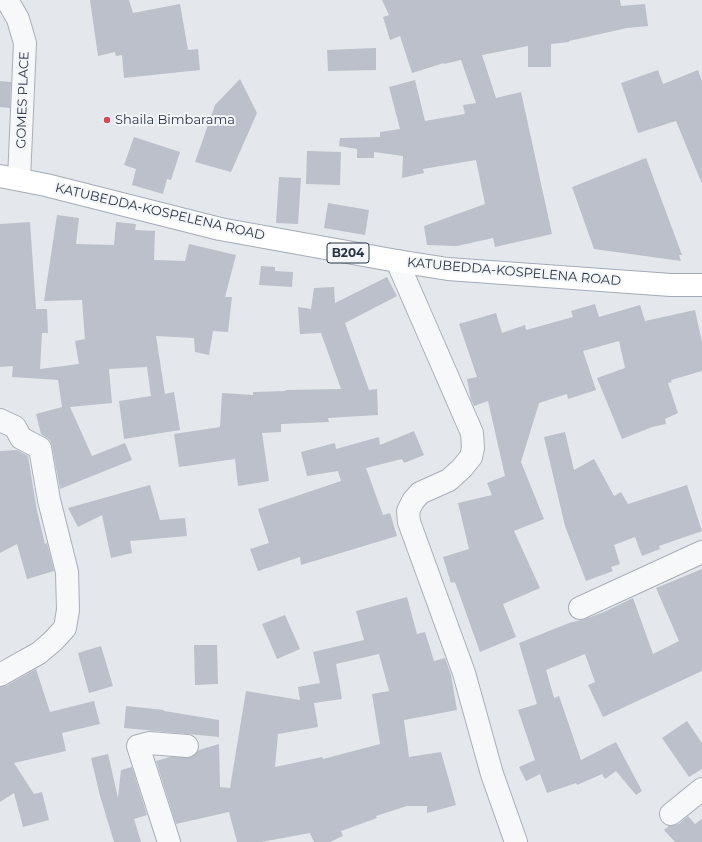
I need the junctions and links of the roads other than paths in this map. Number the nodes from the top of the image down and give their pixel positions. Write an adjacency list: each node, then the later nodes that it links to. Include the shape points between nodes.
1 (8, 0): 2 (street, GOMES PLACE, via 18,19 25,44)
2 (10, 178): 3 (main road, KATUBEDDA-KOSPELENA ROAD / B204, via 125,203 220,229)
3 (397, 261): 4 (main road, KATUBEDDA-KOSPELENA ROAD / B204, via 448,269); 13 (street, via 472,433 473,448 471,457 449,480 420,493 413,500 408,511 409,522 464,672 492,774)
4 (702, 285)
5 (0, 420): 8 (street, via 15,427 21,438 40,448 66,572 68,610 66,628 53,641 39,653)
6 (702, 552): 7 (street)
7 (580, 608)
8 (0, 675)
9 (187, 746): 12 (street, via 149,743 138,746)
10 (702, 789): 11 (street)
11 (671, 814)
12 (169, 842)
13 (516, 842)

